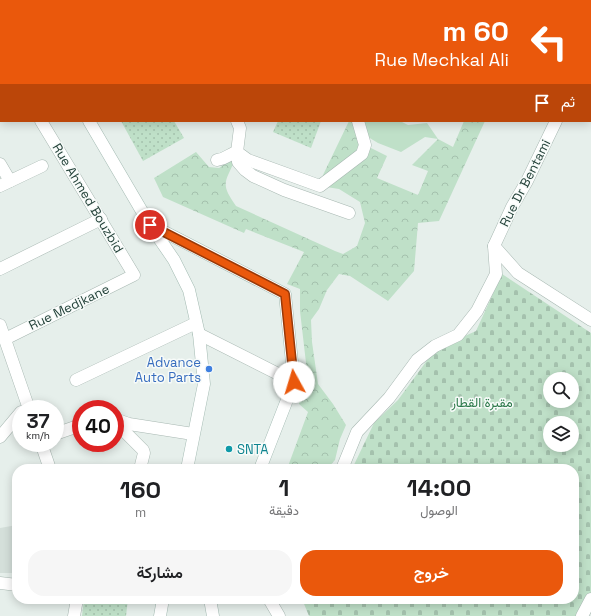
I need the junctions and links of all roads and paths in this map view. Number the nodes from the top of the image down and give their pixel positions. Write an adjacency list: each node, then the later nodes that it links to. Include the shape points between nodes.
1 (43, 122): 12 (street, Rue Ahmed Bouzbid)
2 (89, 122): 13 (street)
3 (237, 122): 6 (street, via 240,128)
4 (358, 122): 6 (street, via 365,145 362,154 320,186 248,160)
5 (556, 122): 14 (street, Rue Dr Bentami)
6 (237, 152): 7 (street, via 226,159); 11 (street, via 238,162 252,176)
7 (217, 160)
8 (0, 164): 10 (street)
9 (42, 166): 10 (street)
10 (5, 184)
11 (349, 213)
12 (100, 219): 15 (street); 16 (street, Rue Ahmed Bouzbid)
13 (150, 225): 19 (street, via 174,260 186,284); 22 (street, via 285,294)
14 (494, 246): 17 (street, via 518,273); 34 (street, via 496,274 477,311 458,335 435,346 417,360 389,398 358,432)
15 (0, 269)
16 (134, 275): 20 (street, Rue Medjkane)
17 (591, 320)
18 (0, 325): 20 (street)
19 (197, 328): 21 (street); 22 (street); 27 (street, via 204,384)
20 (5, 339): 23 (street)
21 (76, 380)
22 (294, 382): 33 (street)
23 (22, 400)
24 (124, 423): 27 (street)
25 (12, 424): 28 (street)
26 (124, 430): 31 (street, via 143,450)
27 (193, 434): 32 (street)
28 (0, 437)
29 (45, 452): 30 (street)
30 (48, 464)
31 (141, 464)
32 (188, 464)
33 (262, 464)
34 (344, 464)
35 (0, 583): 36 (street)
36 (12, 584)
37 (591, 599): 44 (street)
38 (75, 604): 41 (street)
39 (162, 604): 42 (street)
40 (272, 604): 43 (street)
41 (74, 616)
42 (160, 616)
43 (279, 616)
44 (582, 616)

